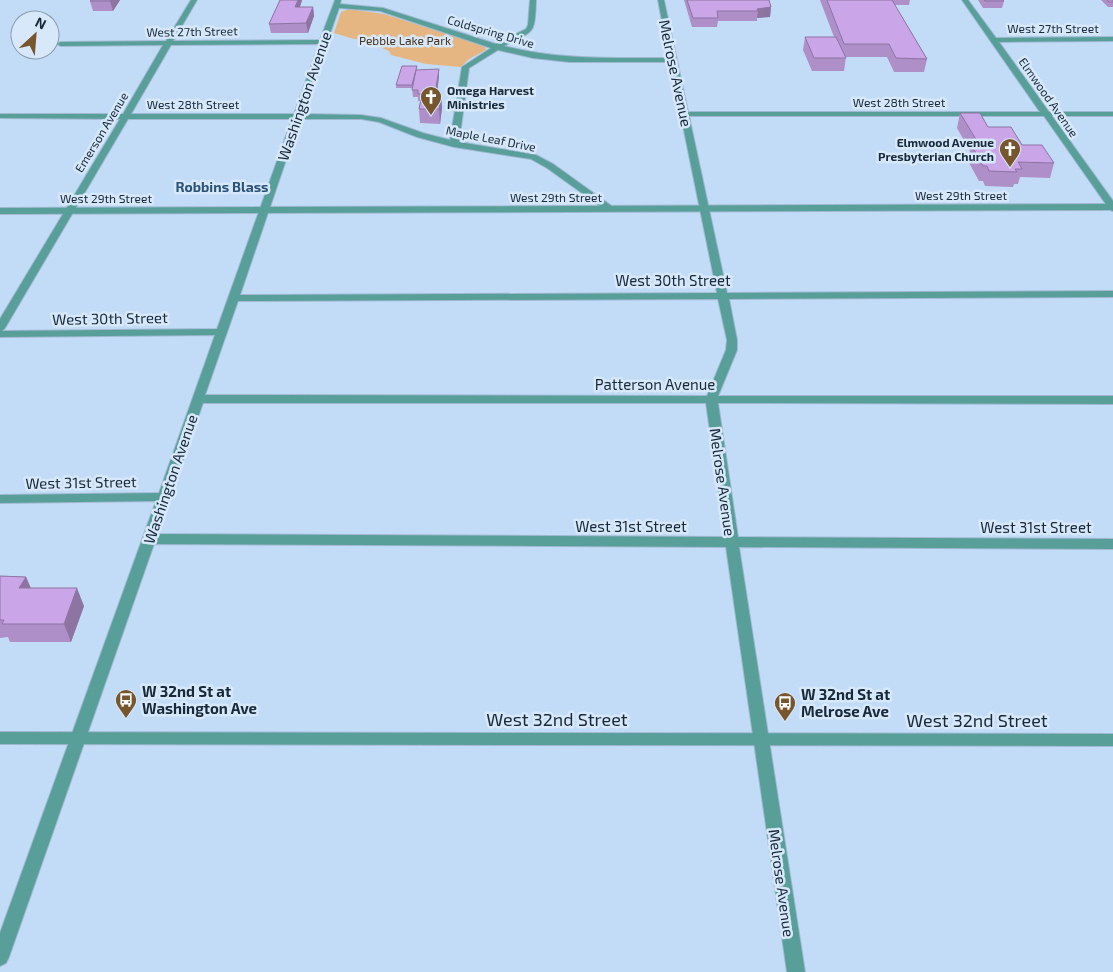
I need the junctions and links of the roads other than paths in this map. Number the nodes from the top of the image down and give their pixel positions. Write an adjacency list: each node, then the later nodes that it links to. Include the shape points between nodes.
1 (194, 0): 9 (street, Emerson Avenue)
2 (533, 0): 11 (street, via 531,27)
3 (661, 0): 12 (street, Melrose Avenue)
4 (965, 0): 7 (street, Elmwood Avenue)
5 (336, 3): 8 (street, Washington Avenue); 11 (street, Coldspring Drive, via 381,10)
6 (1113, 39): 7 (street, West 27th Street)
7 (993, 40): 14 (street, Elmwood Avenue)
8 (323, 42): 9 (street, West 27th Street); 17 (street, Washington Avenue)
9 (168, 43): 10 (street, West 27th Street); 18 (street, Emerson Avenue)
10 (61, 44)
11 (497, 47): 12 (street, Coldspring Drive, via 569,60); 19 (street, via 465,70)
12 (674, 60): 13 (street, Melrose Avenue)
13 (685, 114): 14 (street, West 28th Street); 20 (street, Melrose Avenue)
14 (1046, 114): 15 (street, West 28th Street); 21 (street, Elmwood Avenue)
15 (1113, 114)
16 (0, 116): 18 (street, West 28th Street)
17 (296, 116): 18 (street, West 28th Street); 19 (street, Maple Leaf Drive, via 374,119); 23 (street, Washington Avenue)
18 (124, 117): 25 (street, Emerson Avenue)
19 (454, 144): 22 (street, Maple Leaf Drive, via 532,157)
20 (704, 208): 21 (street, West 29th Street); 22 (street, West 29th Street); 27 (street, Melrose Avenue)
21 (1113, 208)
22 (610, 209): 23 (street, West 29th Street)
23 (264, 210): 25 (street, West 29th Street); 28 (street, Washington Avenue)
24 (0, 211): 25 (street, West 29th Street)
25 (69, 211): 29 (street, Emerson Avenue)
26 (1113, 294): 27 (street, West 30th Street)
27 (722, 295): 28 (street, West 30th Street); 33 (street, Melrose Avenue, via 732,348 729,363 714,388)
28 (233, 298): 30 (street, Washington Avenue)
29 (0, 328)
30 (221, 332): 31 (street, West 30th Street); 32 (street, Washington Avenue)
31 (0, 334)
32 (198, 399): 33 (street, Patterson Avenue); 35 (street, Washington Avenue)
33 (712, 400): 34 (street, Patterson Avenue); 38 (street, Melrose Avenue)
34 (1113, 400)
35 (163, 496): 36 (street, West 31st Street); 37 (street, Washington Avenue)
36 (0, 500)
37 (148, 539): 38 (street, West 31st Street); 41 (street, Washington Avenue)
38 (732, 543): 39 (street, West 31st Street); 42 (street, Melrose Avenue)
39 (1113, 544)
40 (0, 738): 41 (street, West 32nd Street)
41 (79, 738): 42 (street, West 32nd Street); 44 (street, Washington Avenue)
42 (761, 739): 43 (street, West 32nd Street); 45 (street, Melrose Avenue)
43 (1113, 740)
44 (0, 957)
45 (796, 972)

